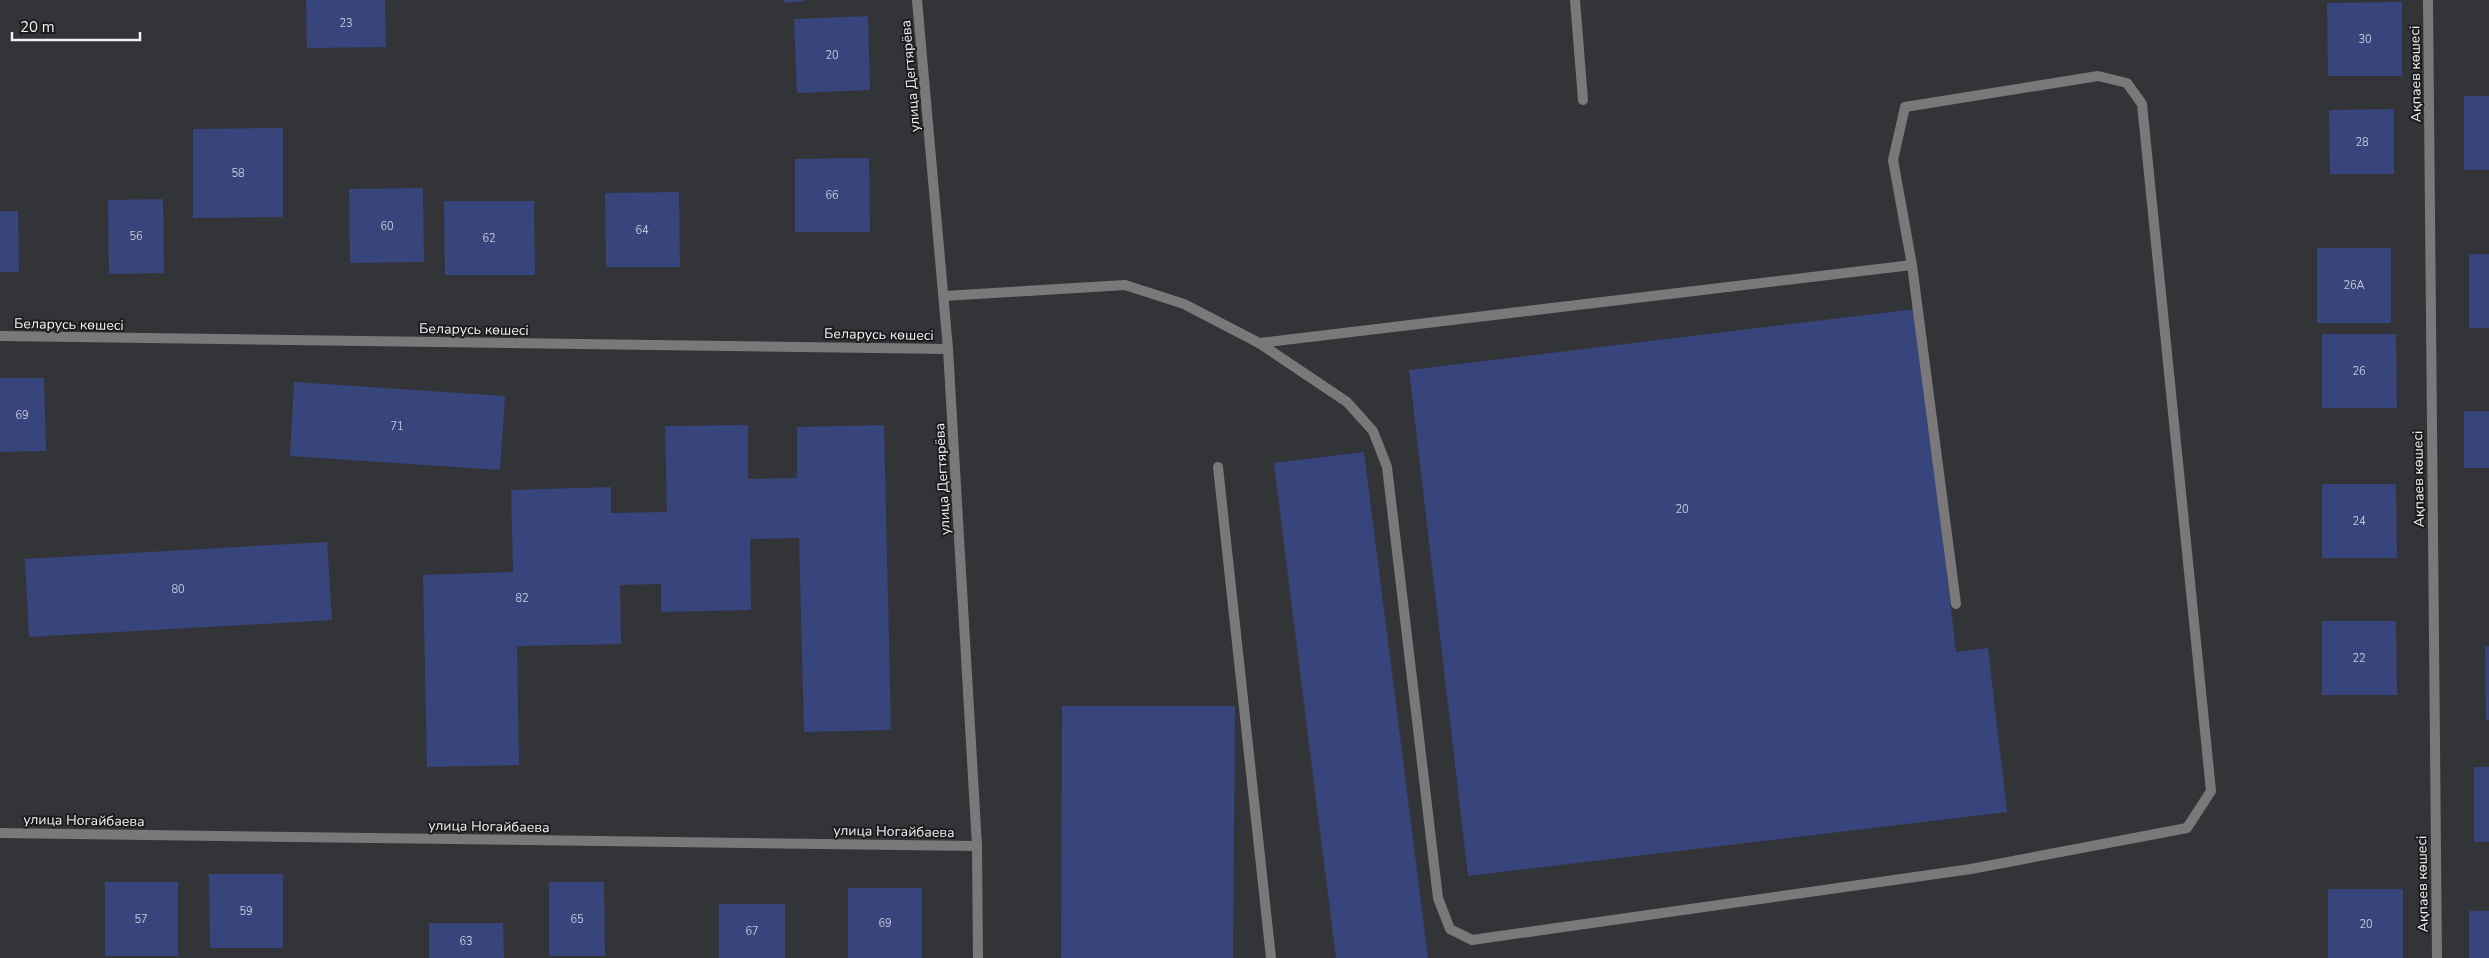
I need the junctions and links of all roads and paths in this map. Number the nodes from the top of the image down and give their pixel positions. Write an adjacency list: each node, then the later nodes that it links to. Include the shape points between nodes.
1 (917, 0): 6 (street, улица Дегтярёва)
2 (1576, 0): 4 (street)
3 (2428, 0): 16 (street, Ақпаев көшесі)
4 (1583, 100)
5 (1912, 266): 8 (street); 8 (street, via 1893,160 1905,107 2098,76 2127,84 2142,104 2211,791 2186,828 1971,869 1472,940 1450,929 1438,898 1386,467 1373,431 1348,402); 11 (street)
6 (944, 296): 8 (street, via 1125,285 1184,304); 9 (street, улица Дегтярёва)
7 (0, 336): 9 (street, Беларусь көшесі)
8 (1259, 343)
9 (948, 349): 13 (street, улица Дегтярёва)
10 (1218, 467): 15 (street)
11 (1956, 604)
12 (0, 833): 13 (street, улица Ногайбаева)
13 (977, 846): 14 (street, улица Дегтярёва)
14 (978, 958)
15 (1271, 958)
16 (2437, 958)

